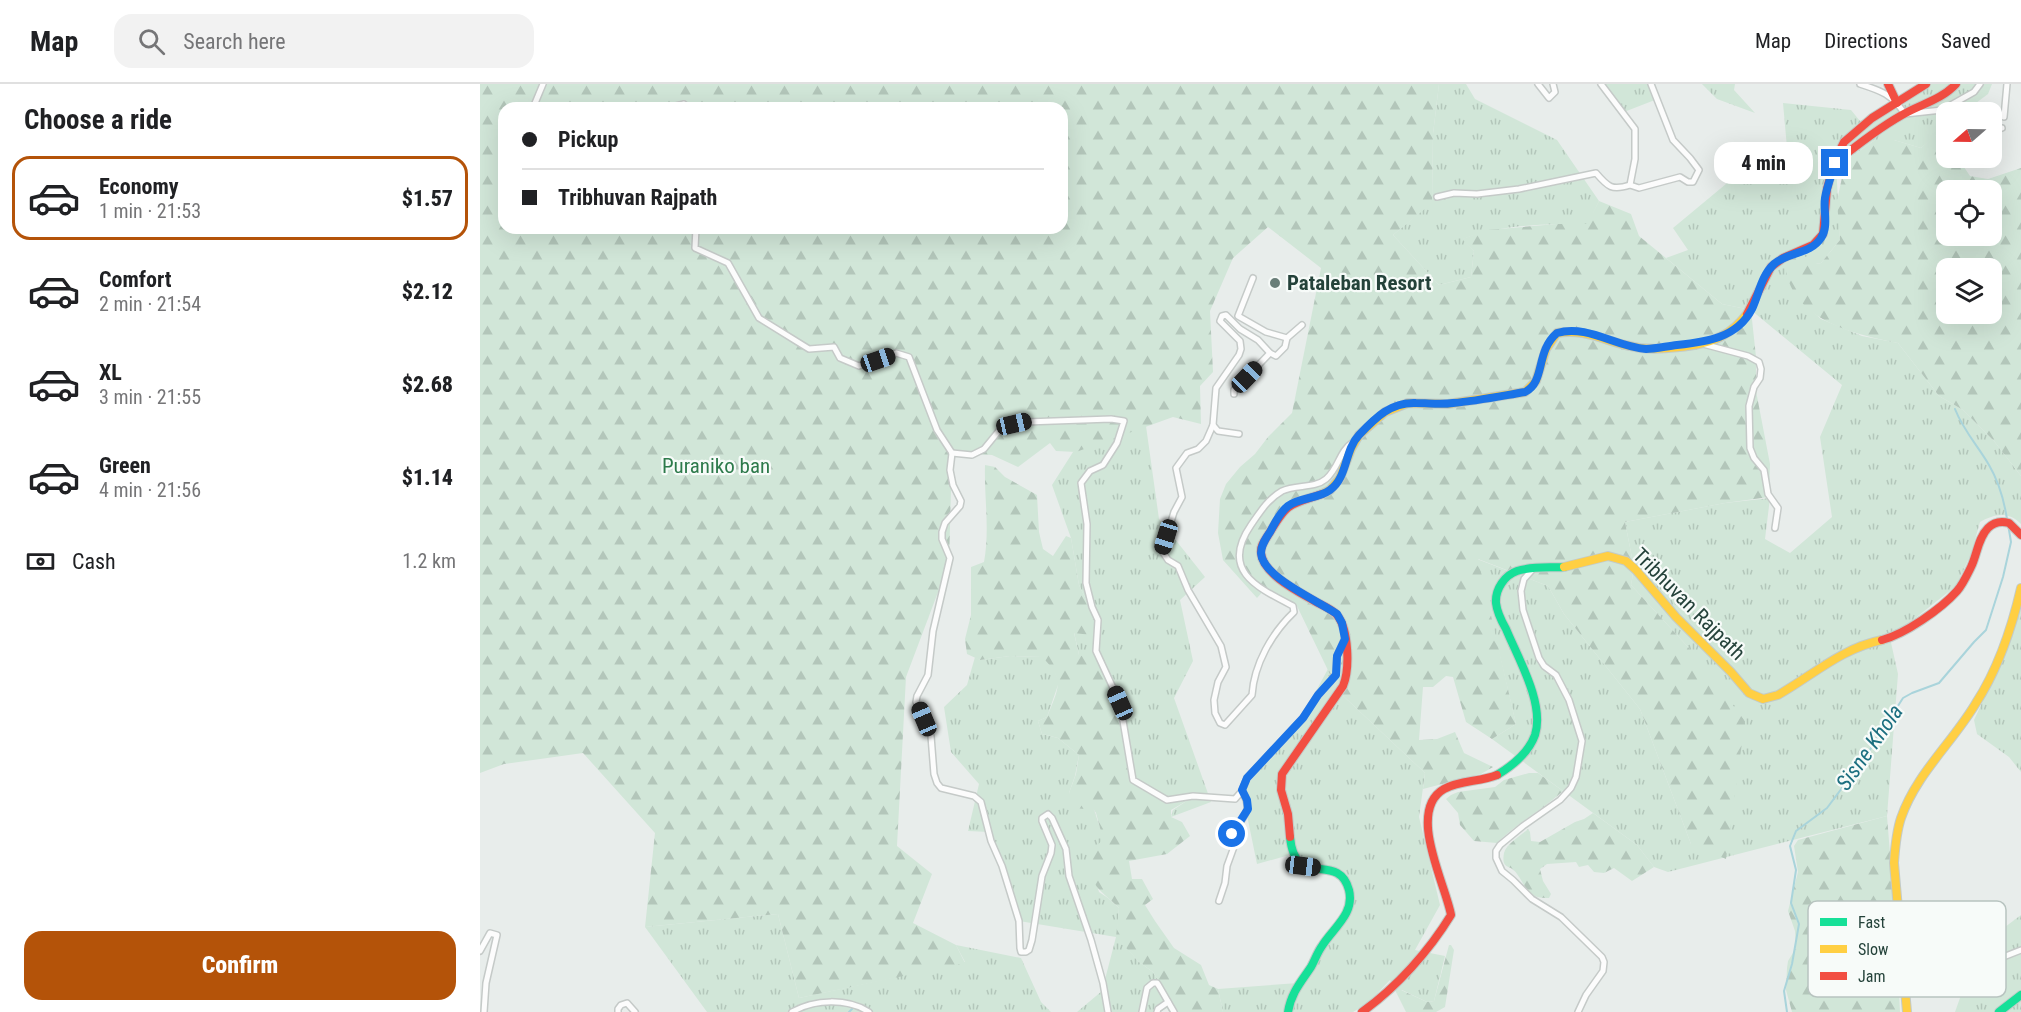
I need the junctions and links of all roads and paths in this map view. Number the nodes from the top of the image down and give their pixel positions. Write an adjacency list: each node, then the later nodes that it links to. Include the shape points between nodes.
1 (543, 84): 12 (street)
2 (1538, 84): 3 (street, via 1549,98 1555,92)
3 (1553, 84)
4 (1601, 84): 19 (street, via 1635,129)
5 (1651, 84): 19 (street, via 1673,140 1699,170 1693,182 1680,177 1639,188)
6 (1860, 84): 14 (street, via 1879,90)
7 (1888, 84): 14 (main road)
8 (1926, 84): 14 (main road)
9 (1956, 84): 16 (main road, via 1936,100)
10 (1980, 84): 13 (street)
11 (2007, 84): 17 (street)
12 (536, 102)
13 (1959, 102)
14 (1897, 103): 16 (street); 18 (main road, via 1845,142)
15 (1936, 112): 16 (street)
16 (1905, 114): 18 (main road)
17 (2004, 117)
18 (1835, 163): 25 (main road, via 1825,200 1822,237 1816,244 1783,257 1768,270 1751,310 1735,328)
19 (1630, 185): 20 (street, via 1619,189 1608,186 1596,173 1519,189)
20 (1437, 197)
21 (696, 234): 31 (street, via 695,248 728,263 759,318 809,349 834,347 840,358 859,366 897,353 909,357 937,430)
22 (1253, 278): 24 (street, via 1238,316 1266,332)
23 (1302, 325): 24 (street)
24 (1287, 338): 26 (street, via 1276,356)
25 (1699, 343): 30 (main road, via 1650,349 1564,331 1546,346 1533,388 1469,402 1413,402 1396,406 1376,417); 32 (street, via 1759,362 1760,378 1749,406 1750,453 1764,470 1768,494 1778,508)
26 (1270, 353): 27 (street); 28 (street, via 1226,315 1222,316 1220,321 1240,341 1241,349 1216,388)
27 (1234, 393)
28 (1213, 425): 29 (street, via 1218,431); 30 (street, via 1206,441 1187,453 1176,468 1182,497 1162,551 1178,566 1221,646 1226,667 1214,700 1215,713 1225,725 1252,695 1265,650 1294,612 1293,606 1253,583 1243,569 1239,551 1243,537 1265,504 1284,490 1325,480 1334,471 1342,452)
29 (1239, 434)
30 (1354, 441): 36 (main road, via 1341,478 1329,491 1287,507 1261,552 1267,567 1277,577 1337,614)
31 (952, 453): 37 (street, via 972,455 984,448 1002,427 1026,422 1124,421 1118,443 1103,465 1090,471 1081,483 1087,524 1086,583 1098,620 1096,651 1120,703 1133,780 1167,800 1193,796 1235,799); 51 (street, via 950,470 961,501 942,532 950,558 933,631 928,675 916,702 931,736 934,774 941,789 974,796 981,802 1019,921 1021,952 1029,950 1042,876 1051,853 1042,818 1048,814 1052,818 1066,849 1069,876 1091,940)
32 (1774, 528)
33 (2021, 535): 34 (main road, Tribhuvan Rajpath, via 2008,522 1994,524 1983,533 1966,579 1945,601 1890,638 1836,657 1772,699 1752,696 1625,560 1595,557 1569,566)
34 (1533, 568): 56 (main road, Tribhuvan Rajpath, via 1520,568 1507,576 1496,594 1496,604 1536,708 1535,737 1528,749 1496,776 1448,786 1435,796 1430,806 1430,834 1450,915 1389,990); 57 (street, via 1524,579 1522,610 1539,658 1556,675 1569,700 1582,741 1571,788 1500,845 1496,858 1502,872 1532,899 1561,917 1602,957 1604,970)
35 (2021, 588): 39 (main road, via 2006,640 1975,706 1915,785 1905,806 1895,837)
36 (1345, 639): 37 (street, via 1332,681 1247,778); 55 (main road, via 1346,680 1282,774 1280,788 1288,812 1290,845 1297,861 1303,866 1338,873 1349,889 1350,905 1298,983)
37 (1242, 790): 38 (street, via 1248,809 1230,839 1235,844)
38 (1219, 901)
39 (1897, 901)
40 (2021, 950): 42 (street)
41 (480, 951): 46 (street, via 490,933 497,935)
42 (2006, 957)
43 (2021, 995): 59 (main road)
44 (1906, 997): 58 (main road)
45 (1168, 1002): 52 (street, via 1157,983 1153,983 1147,988); 53 (street); 54 (street)
46 (484, 1012)
47 (618, 1012): 48 (street, via 621,1005 627,1004)
48 (635, 1012)
49 (792, 1012): 50 (street, via 822,1002 861,1007)
50 (869, 1012)
51 (1108, 1012)
52 (1142, 1012)
53 (1157, 1012)
54 (1174, 1012)
55 (1288, 1012)
56 (1362, 1012)
57 (1578, 1012)
58 (1907, 1012)
59 (1999, 1012)

